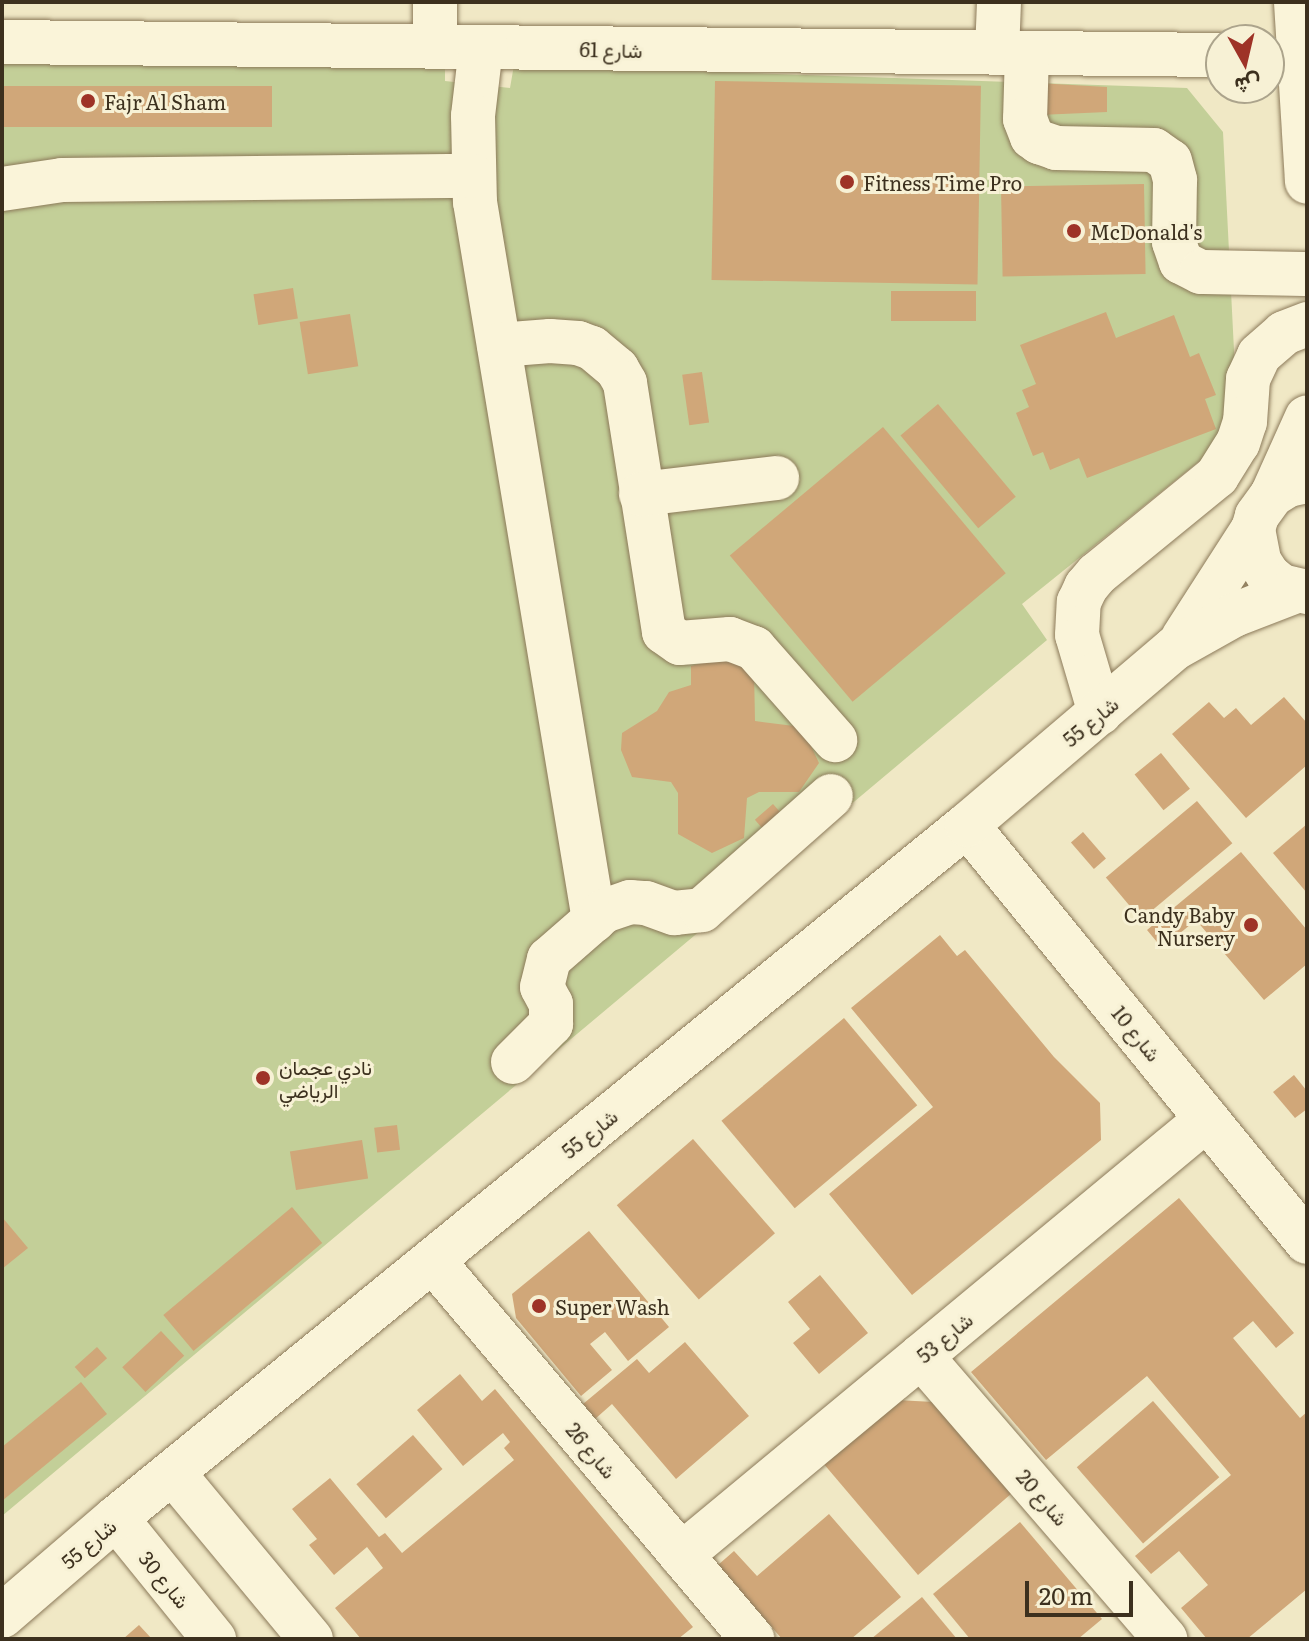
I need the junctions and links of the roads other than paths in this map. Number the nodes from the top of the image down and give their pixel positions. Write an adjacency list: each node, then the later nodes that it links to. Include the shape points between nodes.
1 (435, 2): 5 (street)
2 (999, 2): 8 (street)
3 (1296, 2): 7 (street)
4 (2, 42): 5 (street, شارع 61)
5 (435, 47): 6 (street, شارع 61)
6 (486, 47): 8 (street, شارع 61); 12 (street, via 476,85)
7 (1285, 51)
8 (1012, 52): 9 (street, شارع 61); 16 (street, via 1025,119 1039,142 1056,148 1154,150 1170,161 1175,180 1174,242 1181,262 1201,272)
9 (1205, 55)
10 (1285, 61): 14 (street)
11 (2, 172): 13 (street)
12 (473, 176): 13 (street); 18 (street)
13 (62, 180): 15 (street)
14 (1307, 182)
15 (2, 189)
16 (1307, 274)
17 (1307, 324): 25 (street, via 1284,333 1259,355 1248,379 1238,443 1217,476 1086,587 1077,635)
18 (499, 345): 21 (street, via 565,340 606,357 625,383); 29 (street)
19 (1307, 417): 22 (street, شارع 55)
20 (777, 478): 21 (street)
21 (641, 494): 26 (street, via 664,632 680,643 718,639 754,648)
22 (1277, 502): 23 (street, via 1256,554 1268,575); 24 (street, شارع 55)
23 (1302, 592): 24 (street, شارع 55, via 1234,615)
24 (1175, 648): 25 (street, شارع 55)
25 (1100, 713): 28 (street, شارع 55)
26 (835, 740)
27 (831, 796): 29 (street, via 702,910 674,913 630,902 616,904)
28 (967, 825): 31 (street, شارع 10); 33 (street, شارع 55)
29 (594, 920): 30 (street, via 549,959 542,987 551,1004 551,1024)
30 (513, 1062)
31 (1207, 1119): 32 (street, شارع 10); 34 (street, شارع 53)
32 (1307, 1242)
33 (433, 1261): 35 (street, شارع 55); 37 (street, شارع 26)
34 (921, 1356): 37 (street, شارع 53); 42 (street, شارع 20)
35 (173, 1473): 36 (street, شارع 55); 40 (street)
36 (116, 1518): 38 (street, شارع 55); 39 (street, شارع 30)
37 (681, 1555): 41 (street, شارع 26)
38 (2, 1616)
39 (214, 1639)
40 (311, 1639)
41 (752, 1639)
42 (1165, 1639)

